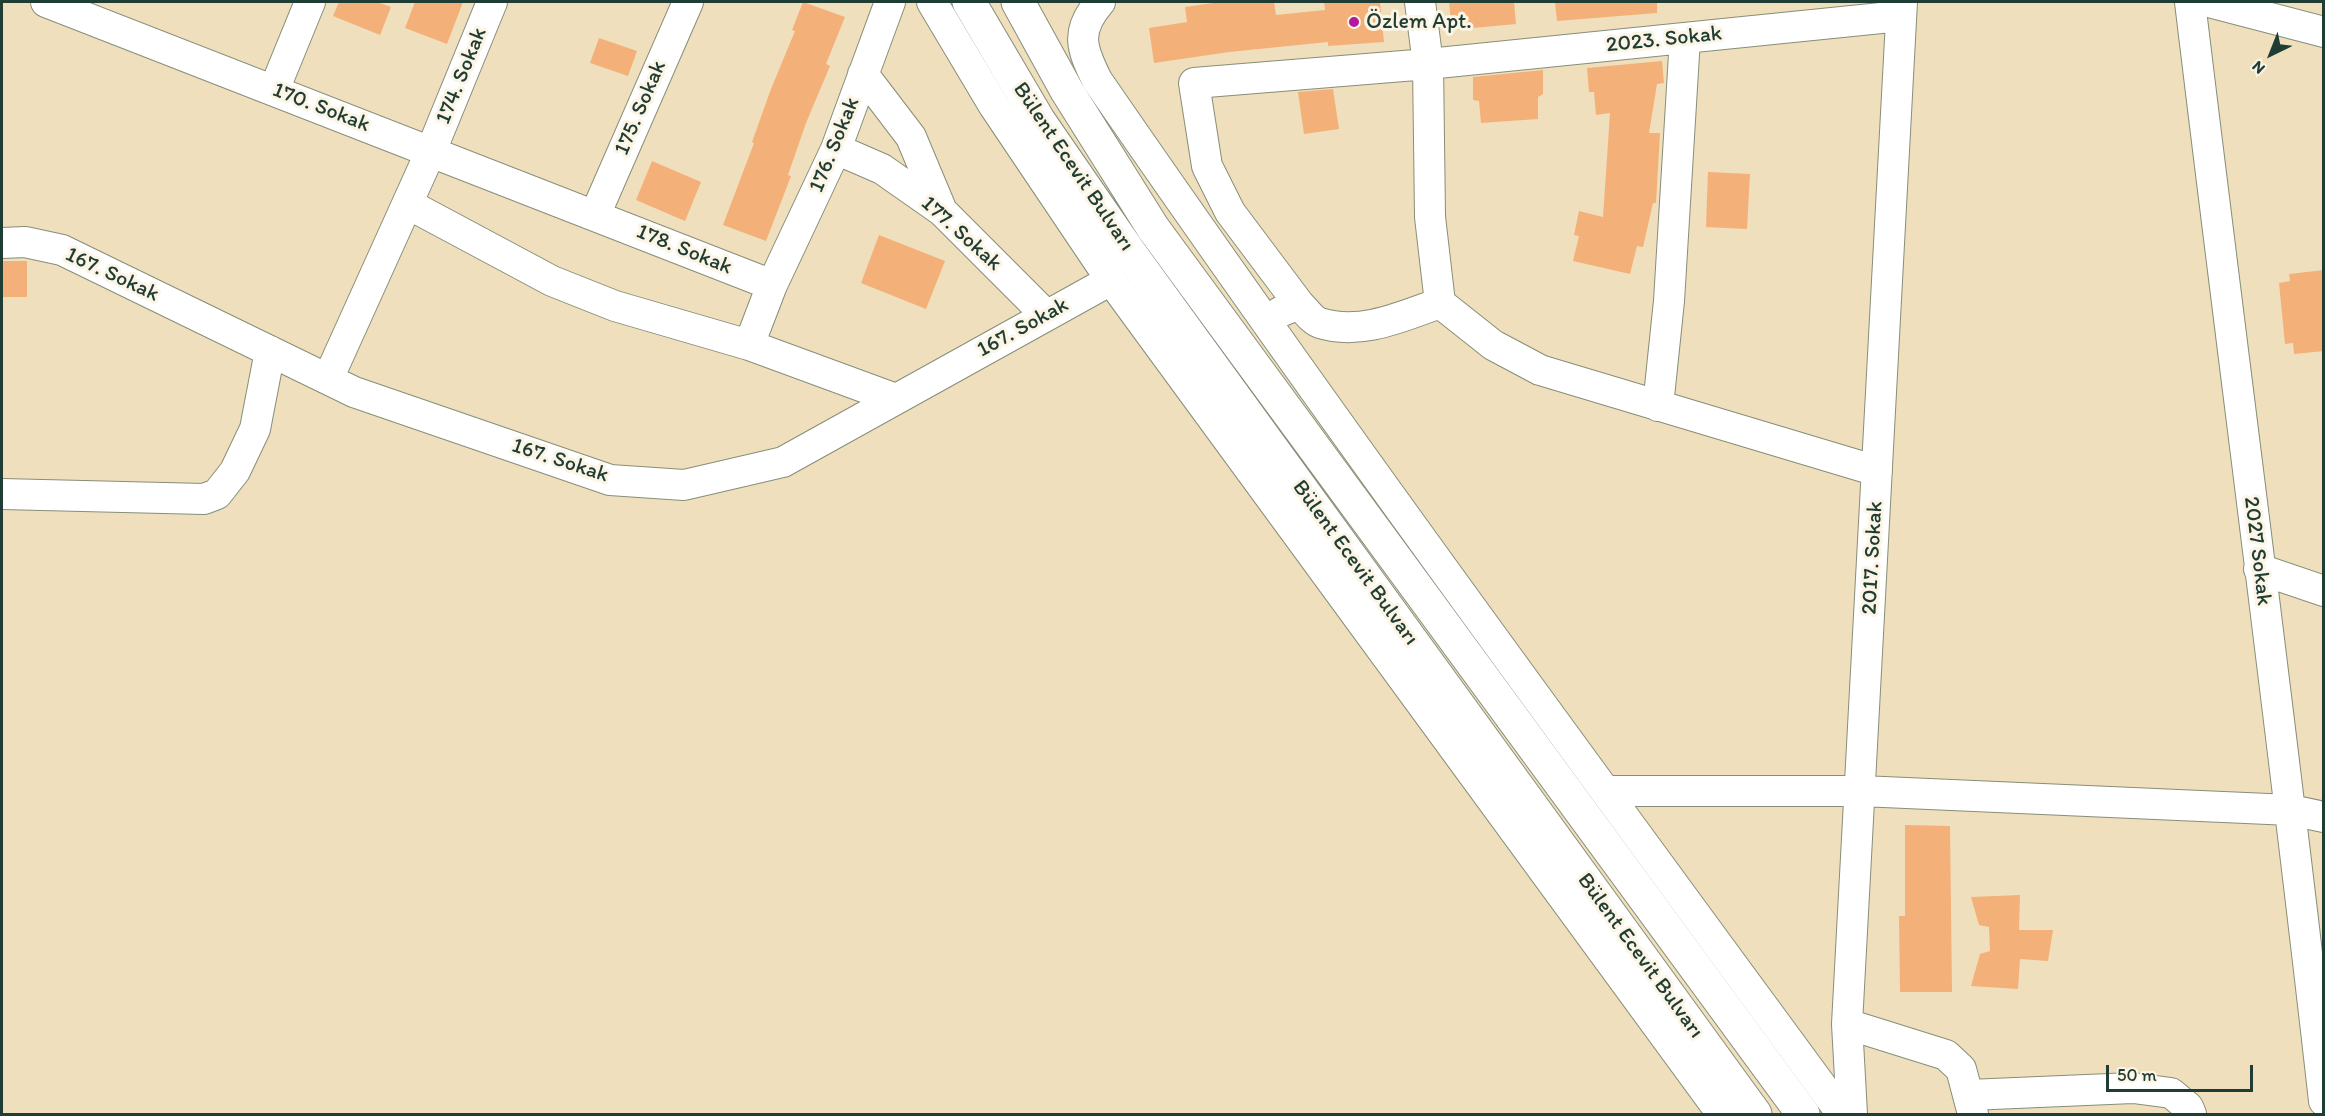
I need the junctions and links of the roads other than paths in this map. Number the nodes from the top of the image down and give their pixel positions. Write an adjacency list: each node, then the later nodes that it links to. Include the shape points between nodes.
1 (46, 2): 14 (street, 170. Sokak)
2 (310, 2): 19 (street)
3 (492, 2): 21 (street, 174. Sokak)
4 (688, 2): 24 (street, 175. Sokak)
5 (890, 2): 18 (street, 176. Sokak)
6 (932, 2): 26 (street, via 994,106)
7 (969, 2): 49 (main road, Bülent Ecevit Bulvarı, via 1039,122 1132,256)
8 (1018, 2): 50 (main road, Bülent Ecevit Bulvarı, via 1067,91 1153,228)
9 (1100, 2): 31 (street, via 1090,13 1082,34 1083,52 1097,80)
10 (1420, 2): 17 (street)
11 (2190, 2): 39 (street, 2027 Sokak)
12 (2209, 2): 15 (street)
13 (1901, 9): 16 (street, 2023. Sokak); 37 (street, 2017. Sokak)
14 (110, 13): 19 (street, 170. Sokak)
15 (2324, 32)
16 (1685, 38): 17 (street, 2023. Sokak); 36 (street, via 1669,301)
17 (1428, 63): 28 (street, via 1430,217); 29 (street, 2023. Sokak, via 1194,83 1207,166 1230,212)
18 (863, 74): 20 (street, 176. Sokak); 23 (street, via 911,137)
19 (274, 90): 21 (street, 170. Sokak)
20 (836, 149): 23 (street, 177. Sokak, via 882,169); 27 (street, 176. Sokak)
21 (431, 151): 22 (street, 174. Sokak); 24 (street, 170. Sokak)
22 (408, 204): 32 (street, via 552,281 615,306); 34 (street, 174. Sokak)
23 (942, 211): 30 (street, 177. Sokak)
24 (595, 215): 27 (street, 178. Sokak)
25 (2, 243): 33 (street, 167. Sokak, via 25,242 62,250)
26 (1111, 280): 30 (street, 167. Sokak); 48 (street)
27 (772, 285): 32 (street, 176. Sokak)
28 (1440, 303): 29 (street, via 1388,321 1352,327 1318,323); 36 (street, via 1493,345 1540,370)
29 (1299, 304): 31 (street)
30 (1046, 315): 35 (street, 167. Sokak)
31 (1263, 318): 41 (street)
32 (749, 345): 35 (street)
33 (270, 351): 34 (street, 167. Sokak); 38 (street, via 255,429 235,471 217,494 204,498)
34 (328, 379): 35 (street, 167. Sokak, via 354,392 610,480 684,485 783,462)
35 (896, 399)
36 (1658, 406): 37 (street)
37 (1877, 471): 42 (street, 2017. Sokak)
38 (2, 494)
39 (2259, 569): 40 (street); 43 (street, 2027 Sokak)
40 (2324, 591)
41 (1605, 791): 42 (street); 51 (street)
42 (1861, 791): 43 (street); 45 (street, 2017. Sokak)
43 (2291, 810): 44 (street); 46 (street, 2027 Sokak)
44 (2324, 817)
45 (1847, 1024): 47 (street, via 1946,1055 1960,1069); 52 (street, 2017. Sokak)
46 (2324, 1101)
47 (1971, 1105): 53 (street, via 2133,1088 2171,1093)
48 (1722, 1114)
49 (1755, 1114)
50 (1803, 1114)
51 (1842, 1114)
52 (1852, 1114)
53 (2191, 1114)

